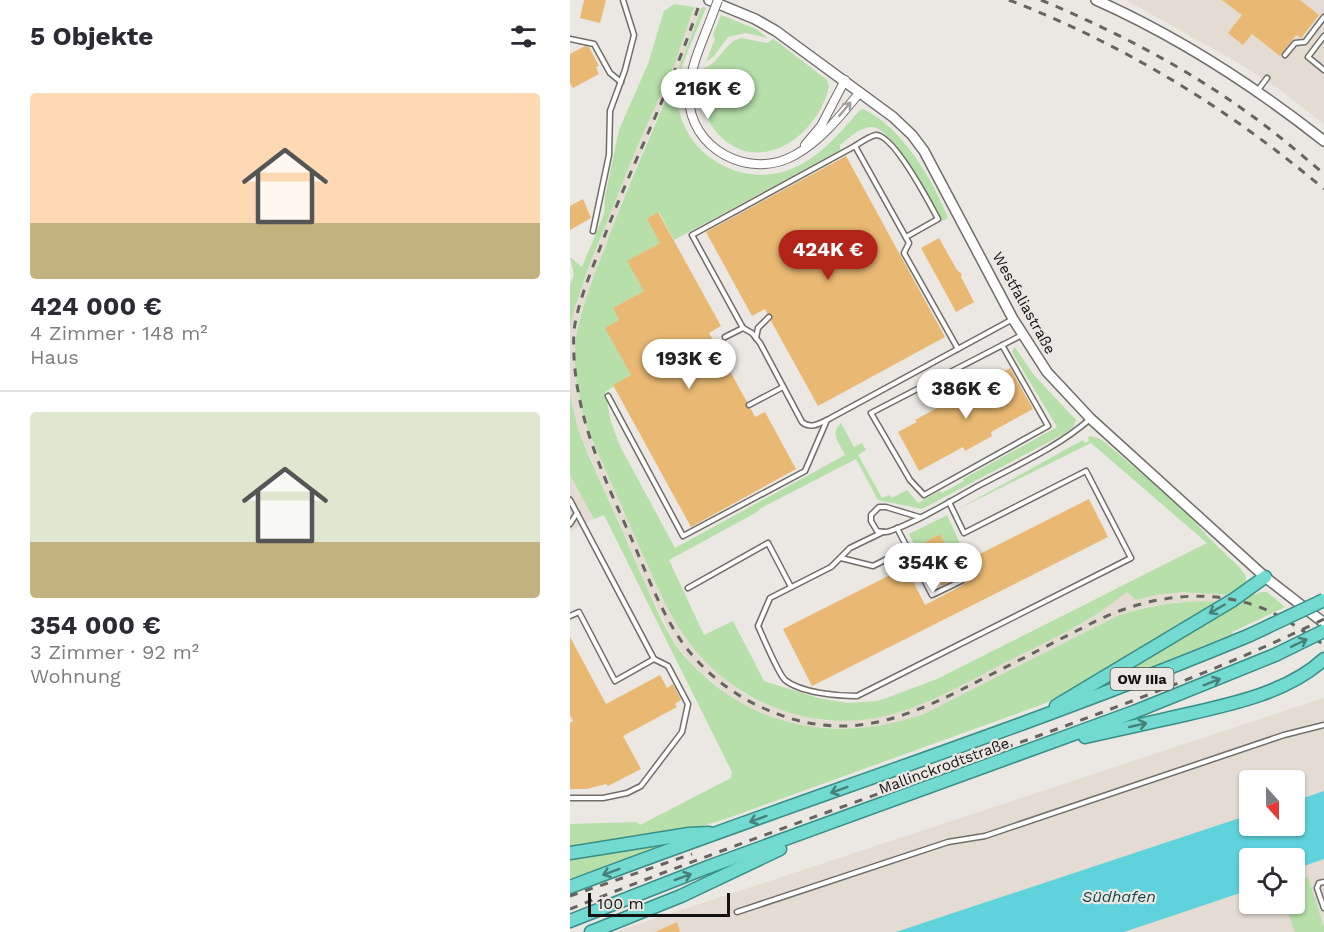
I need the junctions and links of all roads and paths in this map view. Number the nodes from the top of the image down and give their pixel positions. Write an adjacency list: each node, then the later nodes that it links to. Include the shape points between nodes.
1 (623, 0): 12 (lane, via 634,35)
2 (709, 0): 11 (street, Westfaliastraße, via 776,31)
3 (718, 0): 17 (street, bridge, via 689,86 690,106 699,130 722,154 745,163 772,164)
4 (1096, 0): 13 (street, via 1192,48)
5 (1324, 17): 8 (lane, via 1305,42 1295,43)
6 (1324, 36): 9 (lane, via 1308,57)
7 (570, 39): 12 (lane, via 594,44 610,73)
8 (1285, 55)
9 (1324, 70)
10 (1267, 78): 13 (lane)
11 (844, 80): 14 (street, Westfaliastraße); 17 (street, via 821,126)
12 (621, 82): 18 (lane, via 610,111 609,155)
13 (1258, 91): 15 (street)
14 (860, 92): 17 (street, one-way to 14, via 821,137); 21 (street, Westfaliastraße, via 912,135 924,151)
15 (1324, 141)
16 (855, 146): 19 (lane); 19 (lane, via 875,135 882,136 919,182 938,219); 22 (lane, via 692,235)
17 (798, 153)
18 (593, 231)
19 (906, 237): 27 (lane, via 909,243 904,253)
20 (770, 317): 25 (lane, via 758,328)
21 (1013, 319): 23 (street, Westfaliastraße); 27 (lane)
22 (743, 328): 24 (lane); 25 (lane)
23 (1022, 334): 26 (lane); 31 (street, Westfaliastraße, via 1047,372)
24 (725, 338)
25 (756, 339): 28 (lane)
26 (1002, 345): 26 (lane, via 872,413 910,480 924,495 1048,426)
27 (958, 349): 32 (lane)
28 (783, 387): 30 (lane); 32 (lane, via 805,425)
29 (608, 396): 32 (lane, via 683,536 805,471)
30 (749, 405)
31 (1091, 419): 34 (lane, via 1064,440); 42 (street, Westfaliastraße)
32 (827, 420)
33 (570, 500): 35 (lane)
34 (949, 502): 36 (lane); 44 (lane, via 964,532 1086,471 1131,558 857,696 835,696 784,679 758,626 770,598)
35 (577, 513): 37 (lane); 50 (lane)
36 (919, 517): 38 (lane); 39 (lane, via 879,507 871,521 873,527)
37 (570, 524)
38 (897, 528): 39 (lane); 43 (lane, via 932,595)
39 (883, 532): 41 (lane, via 850,548)
40 (895, 555): 41 (lane, via 873,566)
41 (840, 558): 44 (lane, via 831,567)
42 (1266, 577): 48 (street, Westfaliastraße); 52 (highway, one-way to 52)
43 (961, 581)
44 (791, 587): 45 (lane, via 768,543)
45 (688, 588)
46 (1324, 600): 52 (highway, Mallinckrodtstraße / OW IIIa, bridge, via 1250,635)
47 (570, 616): 50 (lane, via 579,612 615,681)
48 (1324, 623)
49 (1324, 631): 54 (highway, Mallinckrodtstraße, one-way to 49, bridge, via 1189,691)
50 (654, 659): 55 (lane, via 668,666 688,704 682,732 641,786 603,798)
51 (1324, 659): 54 (highway, one-way to 51, via 1254,696 1301,677)
52 (1032, 720): 57 (highway, Mallinckrodtstraße / OW IIIa, one-way to 57)
53 (1324, 725): 62 (lane)
54 (1040, 747): 56 (highway, Mallinckrodtstraße)
55 (570, 798)
56 (823, 826): 63 (highway, Mallinckrodtstraße, one-way to 56); 64 (highway, via 681,896)
57 (725, 831): 58 (highway); 60 (highway, Mallinckrodtstraße, one-way to 60)
58 (570, 853)
59 (1324, 882): 61 (lane, via 1317,888)
60 (570, 887)
61 (1324, 907)
62 (737, 912)
63 (570, 921)
64 (591, 932)

